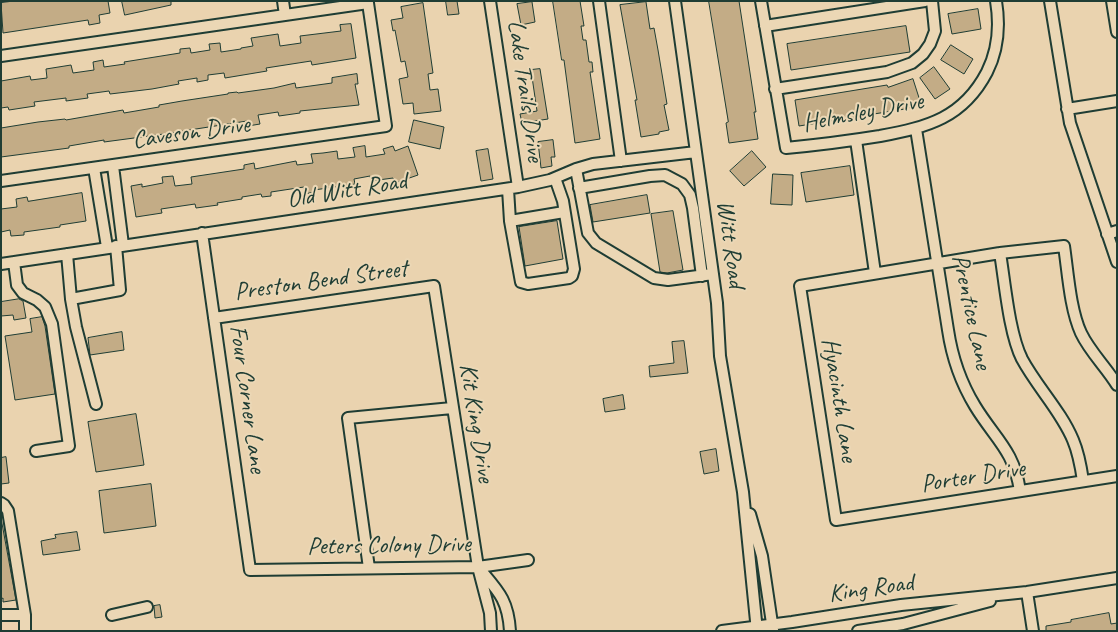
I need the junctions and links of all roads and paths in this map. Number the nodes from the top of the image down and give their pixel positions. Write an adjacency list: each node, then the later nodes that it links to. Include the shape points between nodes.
1 (283, 1): 11 (street)
2 (490, 1): 27 (street, Lake Trails Drive)
3 (598, 1): 21 (street)
4 (675, 1): 20 (street, Witt Road)
5 (761, 1): 12 (street)
6 (926, 1): 12 (street)
7 (932, 1): 15 (street, via 935,31 927,49 912,63 887,72)
8 (996, 1): 18 (street, Helmsley Drive, via 998,28 986,74 971,96 946,116)
9 (1050, 1): 17 (street)
10 (1112, 1): 13 (street)
11 (285, 15): 14 (street); 22 (street, Caveson Drive, via 368,3 386,126)
12 (765, 26): 15 (street)
13 (1117, 32)
14 (1, 56)
15 (775, 89): 19 (street, Helmsley Drive, via 786,148)
16 (1117, 101): 17 (street)
17 (1067, 109): 31 (street, via 1076,143)
18 (916, 129): 19 (street, Helmsley Drive); 38 (street, Prentice Lane)
19 (856, 140): 40 (street)
20 (696, 152): 21 (street, Old Witt Road); 41 (street, Witt Road)
21 (621, 161): 24 (street, Old Witt Road)
22 (113, 166): 23 (street, Caveson Drive); 33 (street)
23 (94, 168): 26 (street, Caveson Drive); 33 (street)
24 (576, 169): 25 (street, Old Witt Road); 28 (street)
25 (554, 178): 27 (street, Old Witt Road); 29 (street)
26 (1, 181)
27 (513, 188): 30 (street, Lake Trails Drive); 32 (street, Old Witt Road)
28 (579, 188): 42 (street, via 588,232 596,243 654,278 668,280); 42 (street, via 665,175 682,184 693,208)
29 (564, 212): 30 (street); 30 (street, Lake Trails Drive, via 574,269 569,278 528,284 521,282)
30 (510, 221)
31 (1112, 232): 37 (street)
32 (202, 234): 33 (street, Old Witt Road); 45 (street, Four Corner Lane)
33 (115, 246): 34 (street, Old Witt Road); 44 (street, via 120,290)
34 (67, 254): 36 (street, Old Witt Road); 44 (street)
35 (1000, 254): 38 (street); 46 (street, via 1064,246 1078,327); 51 (street, via 1019,351 1069,432 1077,450)
36 (14, 262): 39 (street, Old Witt Road); 49 (street, via 17,285 23,293 45,307 52,324 68,446)
37 (1117, 262)
38 (937, 263): 40 (street); 52 (street, Prentice Lane, via 950,343 958,370 976,407 1011,457)
39 (1, 264)
40 (875, 273): 55 (street, Hyacinth Lane, via 800,286)
41 (713, 274): 42 (street); 53 (street, Witt Road, via 720,356)
42 (702, 276)
43 (434, 286): 45 (street, Preston Bend Street); 48 (street, Kit King Drive)
44 (71, 300): 47 (street)
45 (214, 318): 59 (street, Four Corner Lane)
46 (1117, 384)
47 (96, 404)
48 (452, 408): 57 (street, Kit King Drive); 58 (street, via 348,418)
49 (36, 451)
50 (1117, 476): 51 (street, Porter Drive)
51 (1083, 481): 52 (street, Porter Drive)
52 (1020, 491): 55 (street, Porter Drive)
53 (743, 492): 66 (street, Witt Road, via 762,556); 67 (street, Witt Road)
54 (1, 503): 65 (street, via 8,511)
55 (836, 520)
56 (528, 560): 57 (street, Peters Colony Drive)
57 (478, 567): 58 (street, Peters Colony Drive); 69 (street, Kit King Drive); 70 (street, via 501,595 509,612)
58 (369, 568): 59 (street, Peters Colony Drive)
59 (250, 570)
60 (1117, 578): 61 (street, King Road)
61 (1027, 592): 66 (street, King Road, via 901,605); 72 (street, King Road, via 903,624); 73 (street)
62 (147, 607): 63 (street)
63 (112, 614)
64 (1, 615): 65 (street)
65 (25, 615): 68 (street)
66 (773, 628): 67 (street, King Road)
67 (757, 629): 71 (street, King Road)
68 (25, 631)
69 (491, 631)
70 (510, 631)
71 (722, 631)
72 (858, 631)
73 (1032, 631)

